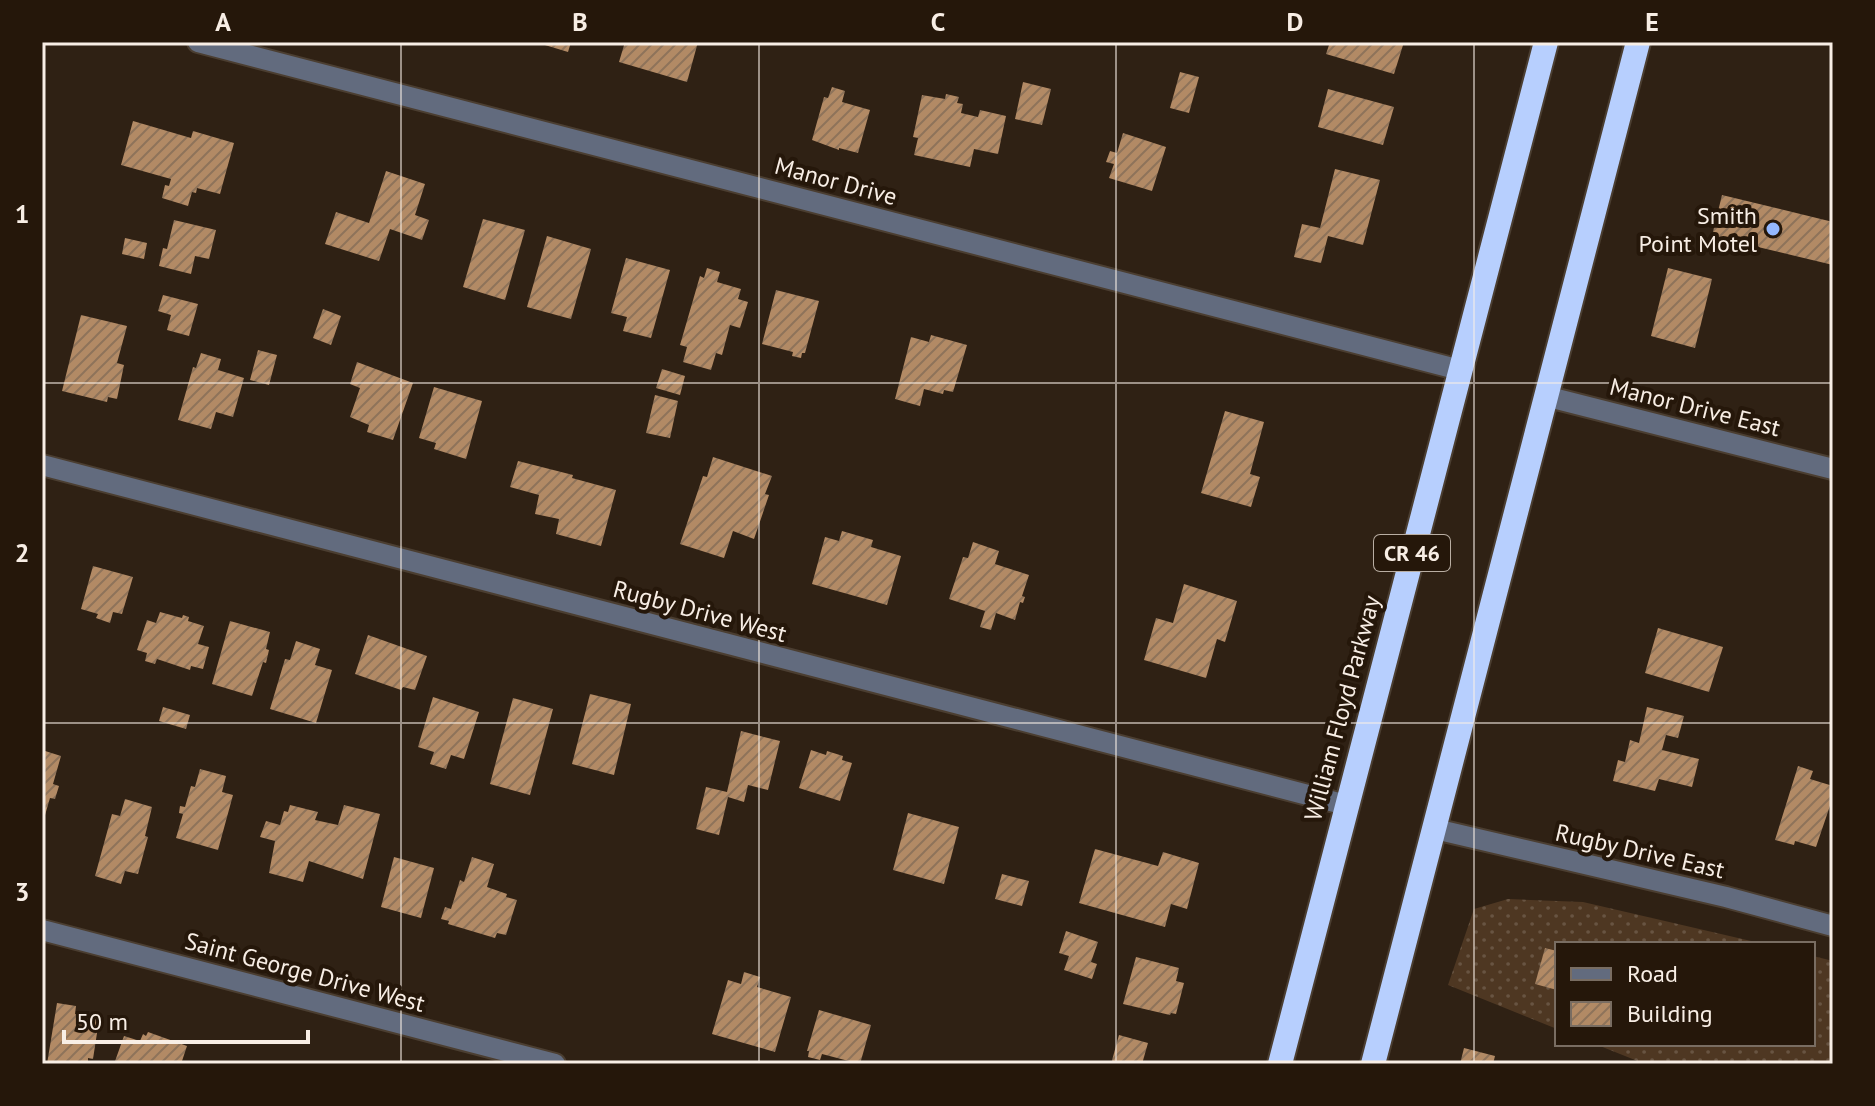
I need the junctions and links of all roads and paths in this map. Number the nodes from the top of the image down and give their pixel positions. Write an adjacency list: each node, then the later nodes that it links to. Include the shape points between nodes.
1 (198, 42): 4 (street, Manor Drive)
2 (1546, 42): 4 (highway, William Floyd Parkway / CR 46)
3 (1638, 42): 5 (highway)
4 (1460, 370): 8 (highway, William Floyd Parkway / CR 46)
5 (1545, 396): 7 (street, Manor Drive East); 9 (highway)
6 (42, 465): 8 (street, Rugby Drive West)
7 (1833, 469)
8 (1346, 805): 13 (highway, William Floyd Parkway / CR 46)
9 (1435, 829): 10 (street, Rugby Drive East); 14 (highway)
10 (1833, 926)
11 (42, 930): 12 (street, Saint George Drive West)
12 (555, 1064)
13 (1280, 1064)
14 (1373, 1064)

